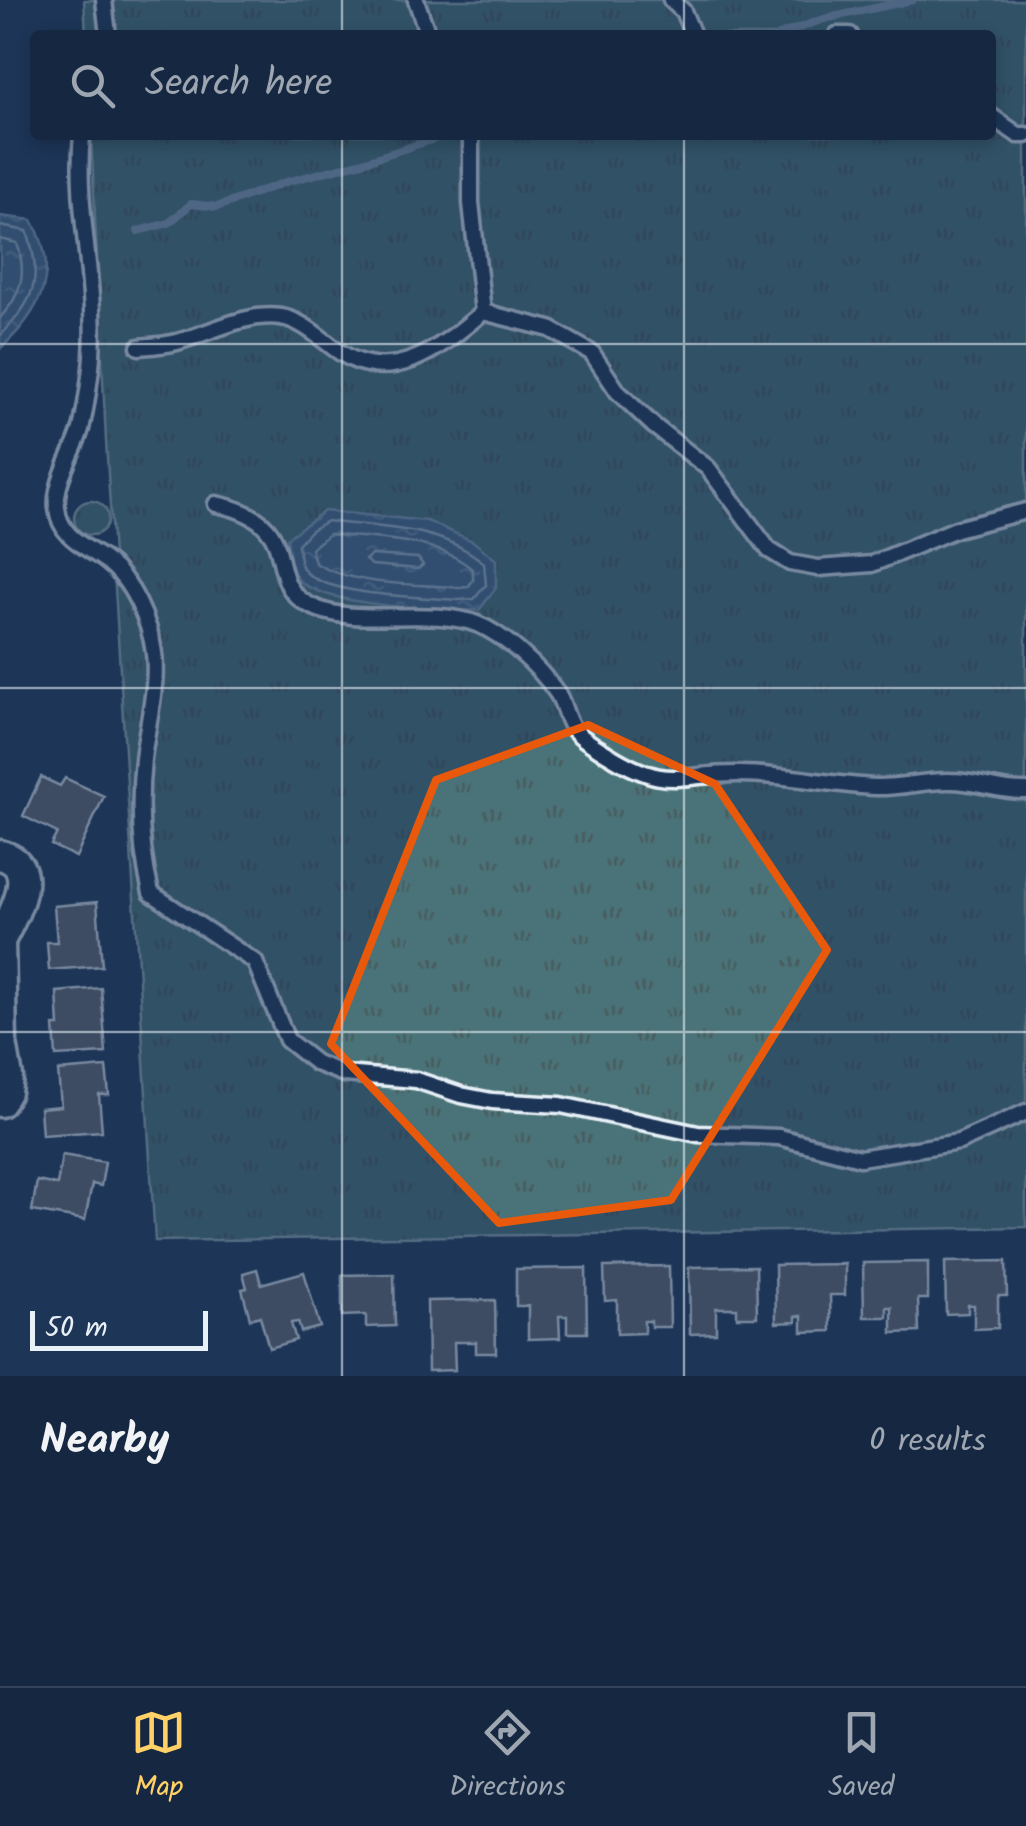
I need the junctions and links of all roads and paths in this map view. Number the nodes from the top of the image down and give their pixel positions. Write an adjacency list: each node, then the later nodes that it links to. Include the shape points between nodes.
1 (104, 0): 4 (lane)
2 (416, 0): 5 (lane)
3 (671, 0): 6 (lane)
4 (107, 30)
5 (426, 30)
6 (692, 30)
7 (996, 120): 8 (lane)
8 (1026, 136)
9 (82, 140): 20 (lane, via 91,373 56,507 66,532 128,584 154,652 139,817 151,894 254,962 287,1040 344,1074 416,1080 477,1098 561,1104 698,1134 779,1137 860,1158 959,1142)
10 (471, 140): 11 (lane, via 472,226)
11 (484, 312): 12 (lane, via 429,351 390,367 351,361 284,318 245,320); 14 (lane, via 550,329 592,353 618,392 708,468 770,550 790,563 872,564 956,529)
12 (139, 347)
13 (216, 504): 15 (lane, via 240,509 270,529 288,585 312,607 436,616 490,630 542,675 572,727 653,777 738,774 875,787 954,780)
14 (1026, 511)
15 (1026, 792)
16 (0, 855): 17 (street, via 21,866 24,880)
17 (0, 940): 18 (street)
18 (1, 1043): 19 (street, via 8,1077)
19 (0, 1102)
20 (1026, 1112)

